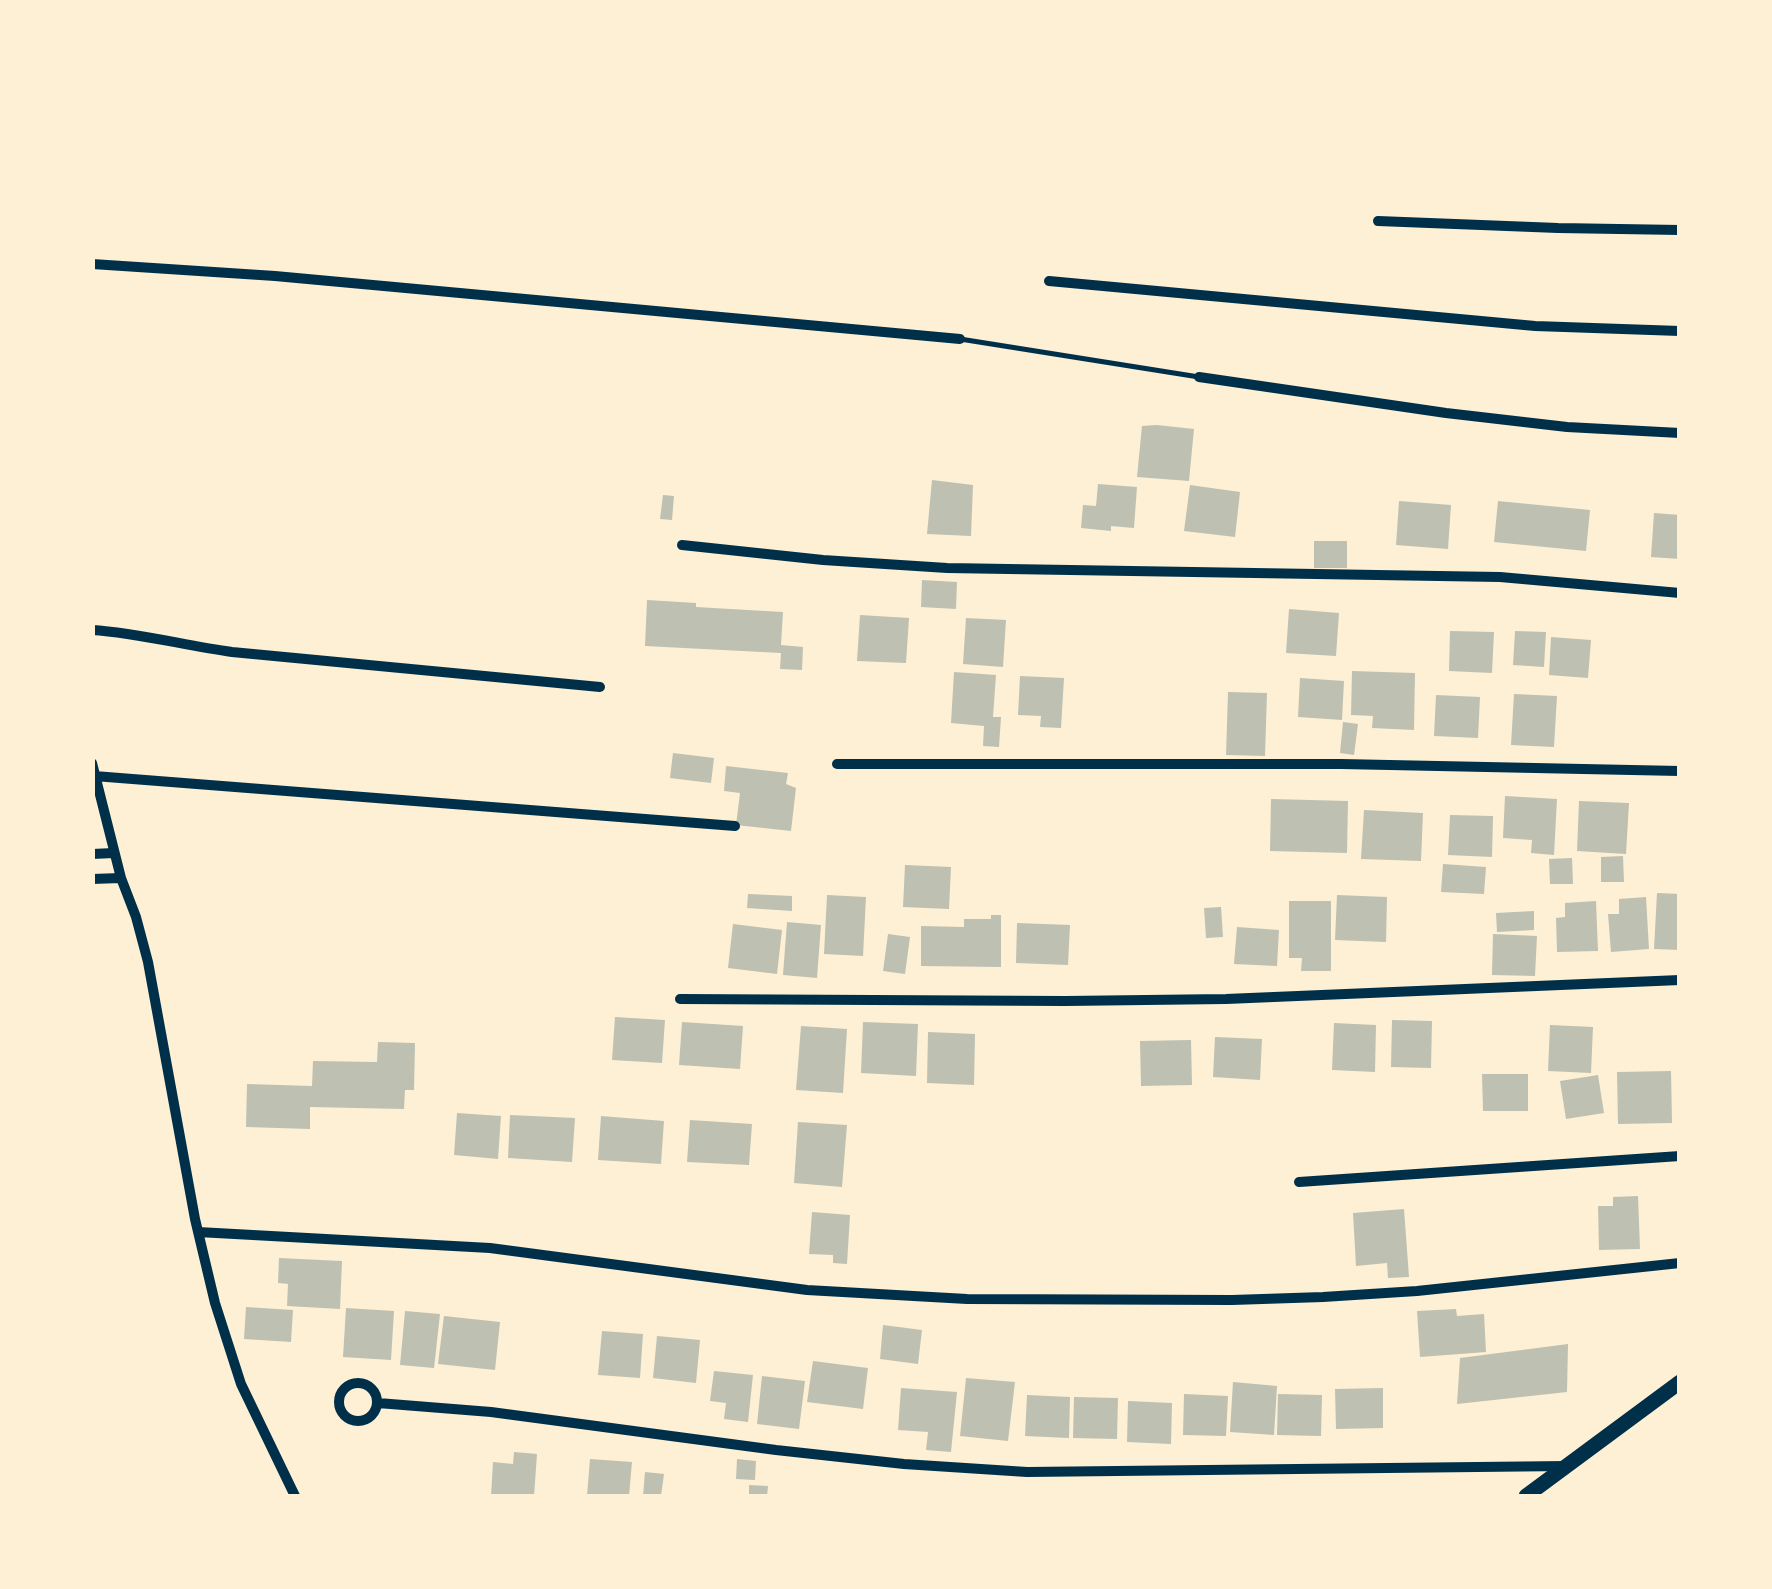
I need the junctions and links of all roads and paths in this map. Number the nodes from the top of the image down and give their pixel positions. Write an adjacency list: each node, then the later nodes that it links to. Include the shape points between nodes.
1 (1378, 220): 2 (street)
2 (1680, 230)
3 (92, 264): 6 (street)
4 (1049, 281): 5 (street, via 1515,324)
5 (1680, 331)
6 (960, 339): 7 (lane)
7 (1199, 376): 8 (street, via 1446,413)
8 (1680, 433)
9 (682, 545): 10 (street, via 947,568 1500,577)
10 (1680, 592)
11 (92, 630): 12 (street, via 232,652)
12 (600, 687)
13 (92, 763): 16 (street)
14 (837, 764): 15 (street)
15 (1680, 771)
16 (94, 776): 17 (street); 18 (street)
17 (735, 826)
18 (114, 853): 19 (street); 21 (street)
19 (92, 854)
20 (92, 878): 21 (street)
21 (121, 878): 26 (street, via 148,962)
22 (1680, 980): 23 (street, via 1065,1002)
23 (680, 1000)
24 (1680, 1156): 25 (street)
25 (1299, 1182)
26 (198, 1232): 27 (street, via 490,1248 807,1290 967,1299 1323,1297); 31 (street, via 241,1384)
27 (1680, 1263)
28 (1680, 1382): 30 (main road)
29 (378, 1403): 30 (street, via 904,1464 1027,1472)
30 (1568, 1466): 32 (main road)
31 (295, 1496)
32 (1526, 1496)

